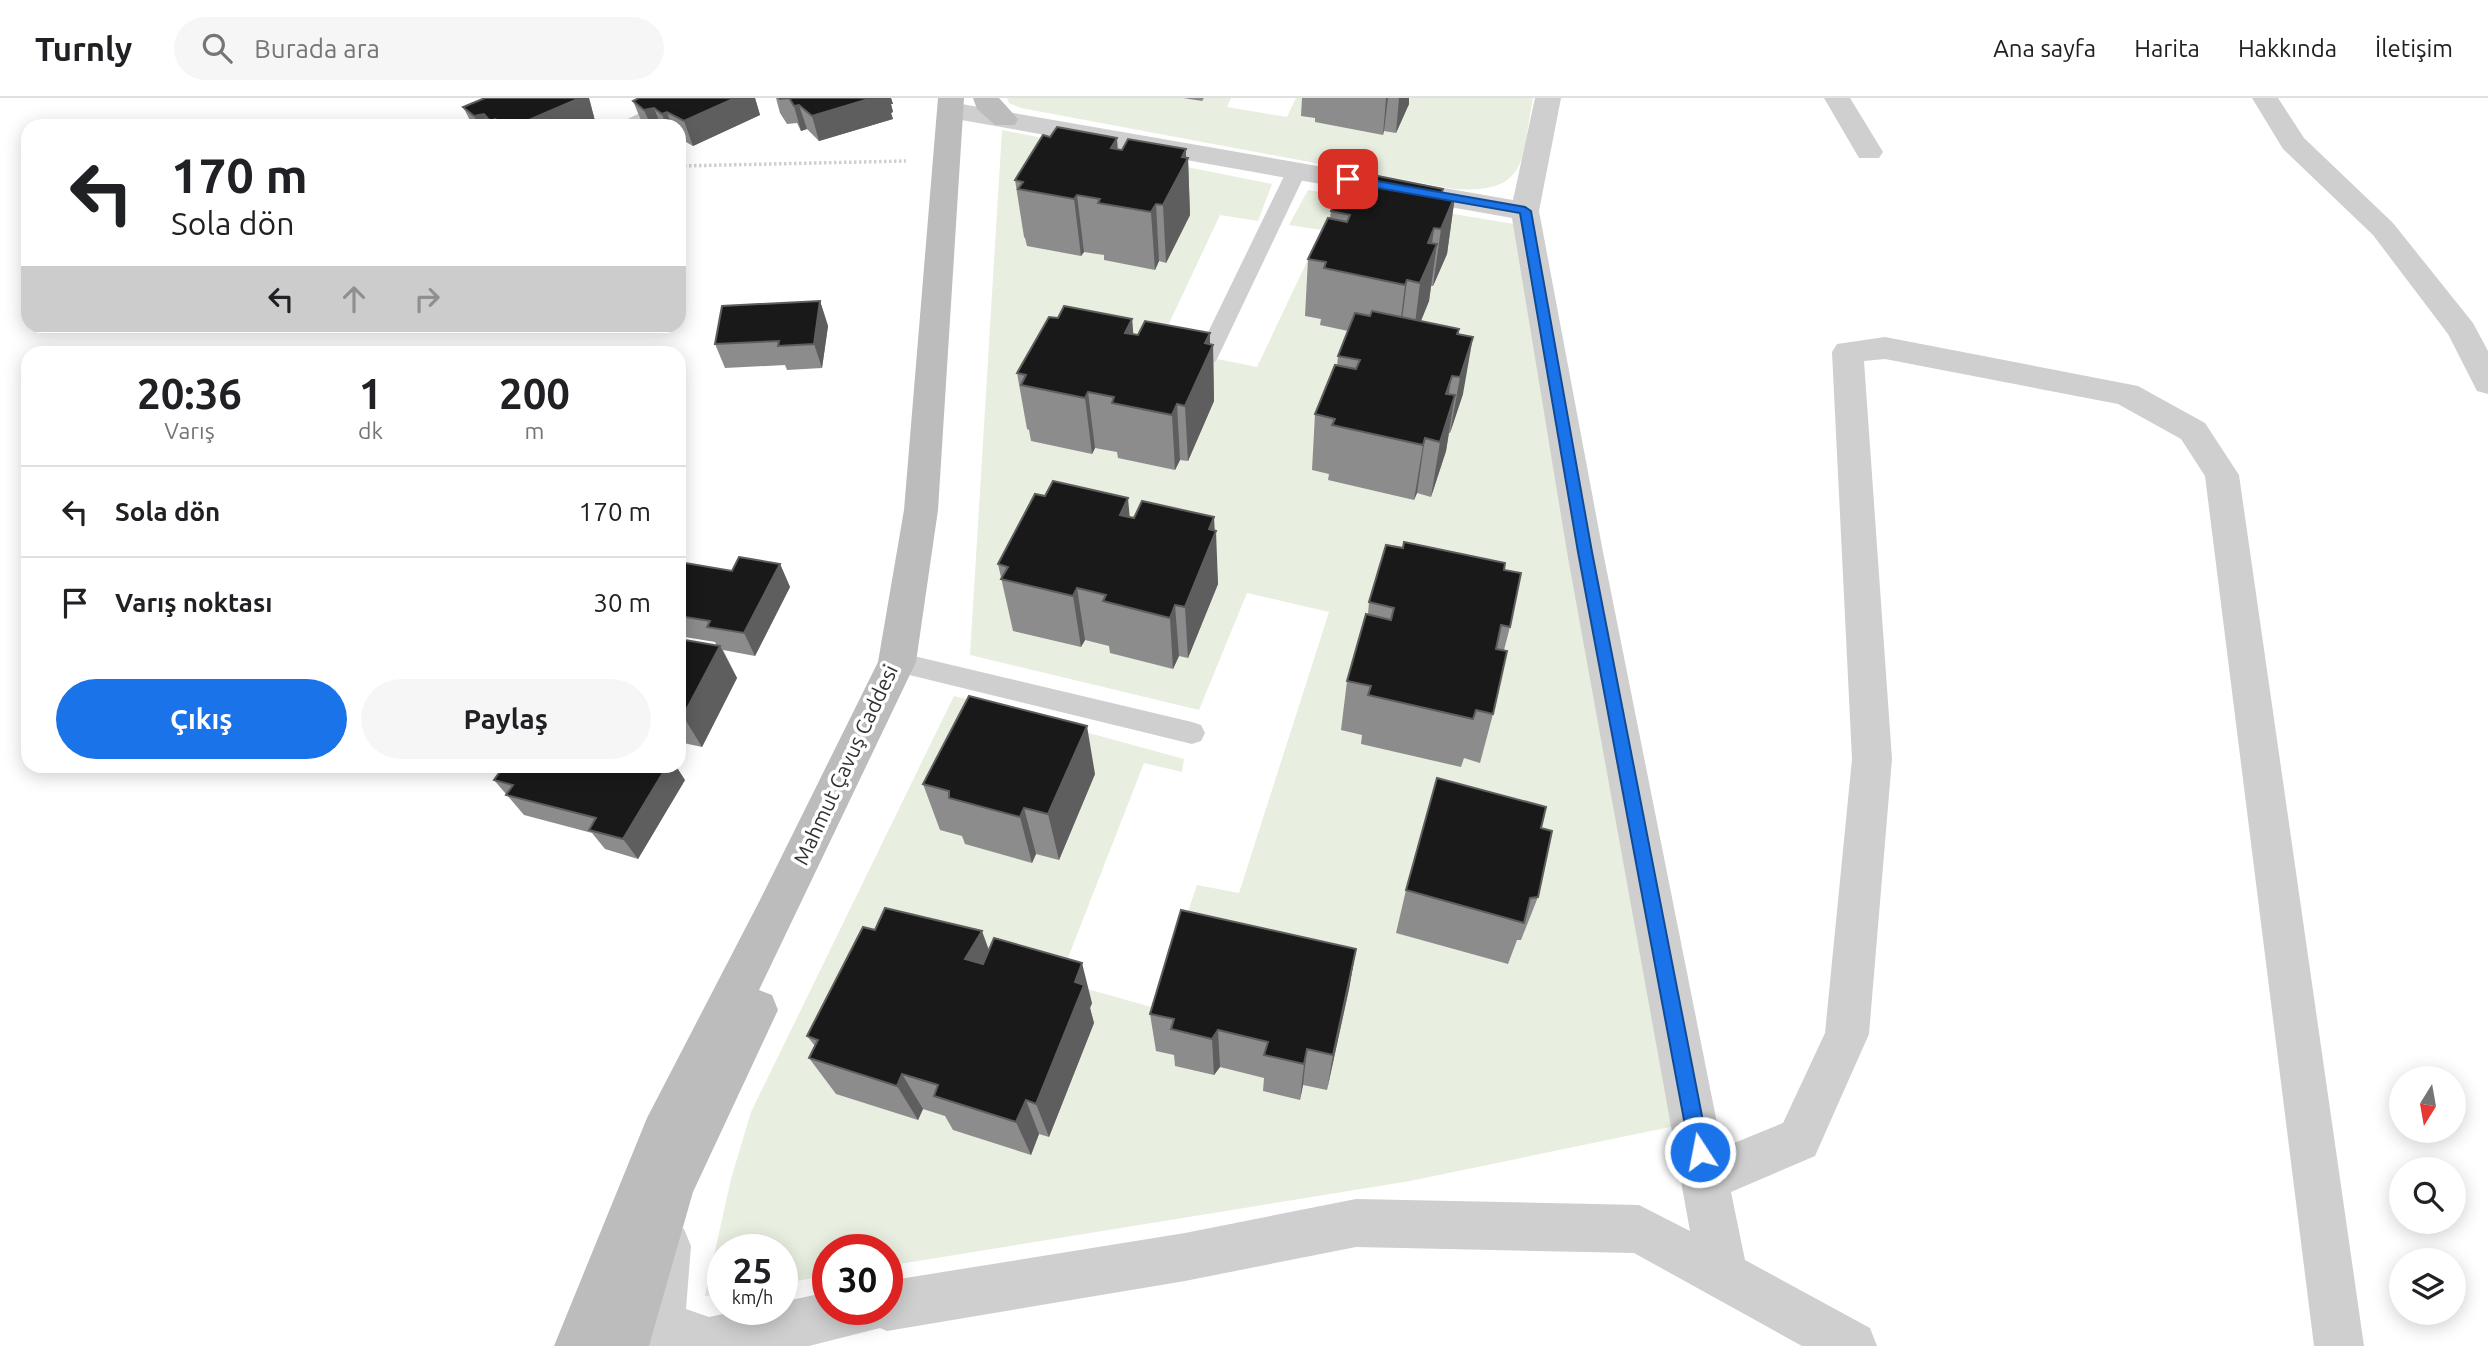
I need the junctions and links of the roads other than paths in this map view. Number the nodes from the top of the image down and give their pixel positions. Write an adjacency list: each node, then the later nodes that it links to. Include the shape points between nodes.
1 (687, 98): 6 (lane)
2 (1548, 98): 9 (street)
3 (1837, 98): 7 (street)
4 (2264, 98): 11 (street, via 2294,143 2383,229 2462,330)
5 (973, 106): 8 (street); 12 (main road, via 949,458); 12 (main road, Mahmut Çavuş Caddesi, via 946,160)
6 (638, 119)
7 (1869, 152)
8 (1297, 170): 9 (street); 10 (lane)
9 (1525, 211): 14 (street)
10 (1207, 357)
11 (2488, 383)
12 (907, 665): 13 (lane); 15 (main road); 20 (main road, Mahmut Çavuş Caddesi, via 663,1134)
13 (1192, 733)
14 (1705, 1179): 16 (street); 23 (street, via 1799,1140 1847,1034 1872,759 1848,352 1885,348 2127,394 2193,430 2222,475)
15 (671, 1187): 19 (street, via 660,1325); 21 (main road)
16 (1723, 1275): 17 (street, via 1639,1229 1356,1223 1185,1257); 22 (street)
17 (903, 1303)
18 (812, 1320): 19 (street)
19 (700, 1344)
20 (579, 1346)
21 (624, 1346)
22 (1852, 1346)
23 (2339, 1346)

